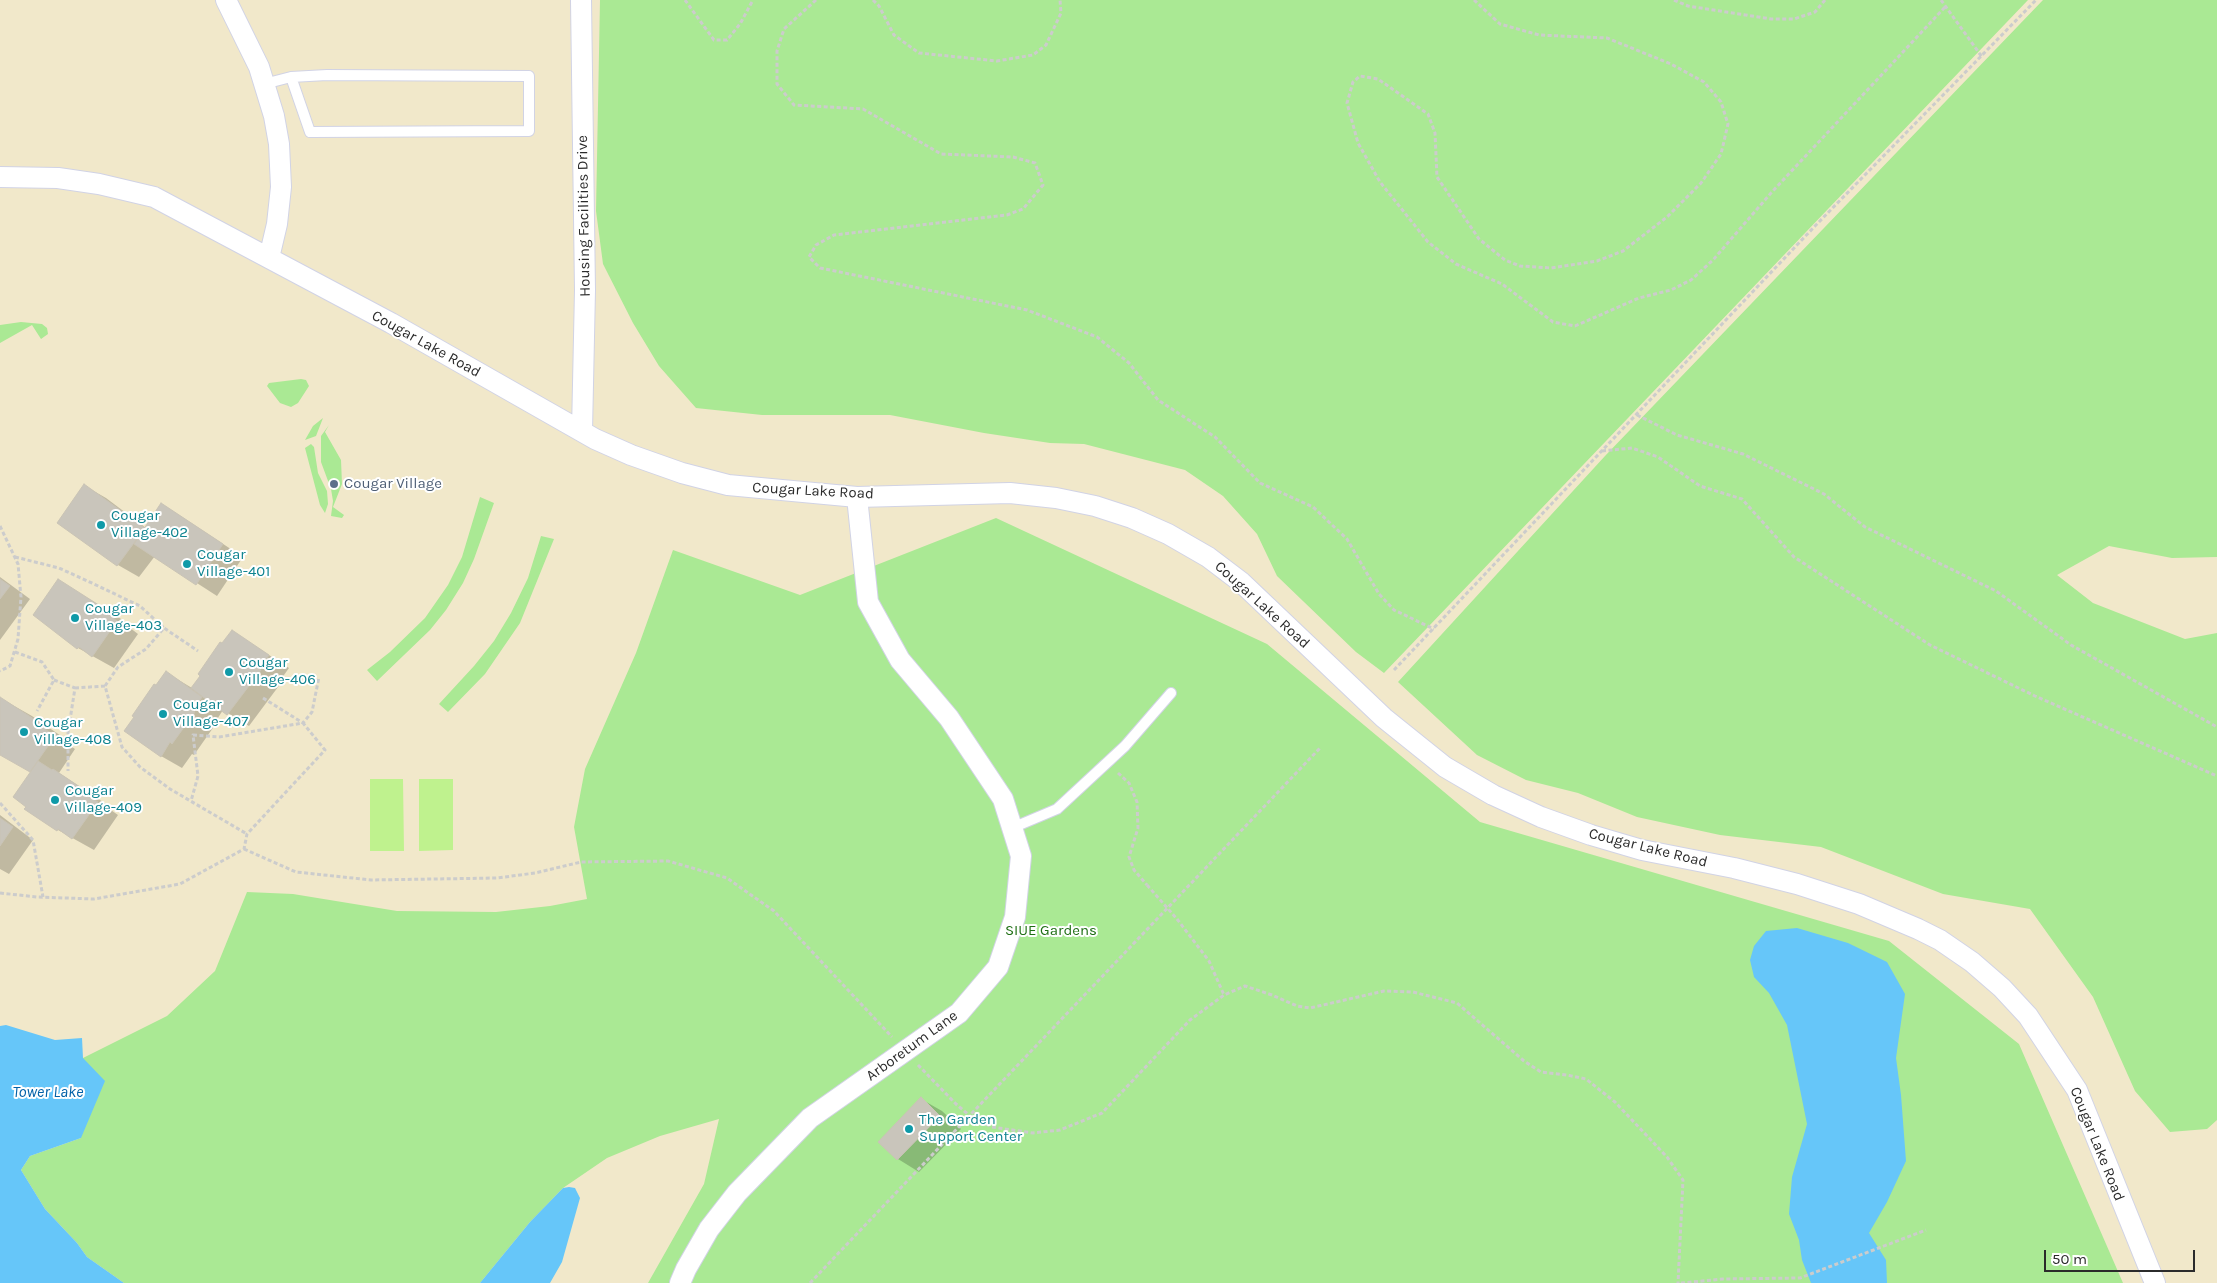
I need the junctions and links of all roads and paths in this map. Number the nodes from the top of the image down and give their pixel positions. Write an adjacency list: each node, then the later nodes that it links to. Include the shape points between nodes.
1 (226, 0): 16 (street)
2 (581, 0): 20 (street, Housing Facilities Drive, via 585,290)
3 (685, 0): 4 (path, via 714,40 727,40)
4 (754, 0)
5 (816, 0): 28 (path, via 784,29 777,51 778,84 794,106 863,109 941,154 1013,157 1035,163 1043,184 1023,209 1007,215 834,235 816,245 809,256 820,268 1027,310 1097,337 1129,363 1158,400 1215,437 1260,483 1313,507 1347,539 1379,594 1394,610)
6 (873, 0): 7 (path, via 894,36 919,53 997,61 1033,55 1046,44 1060,13)
7 (1060, 0)
8 (1474, 0): 13 (path, via 1500,24 1540,35 1607,38 1670,64 1704,82 1721,102 1728,124 1721,154 1701,183 1667,217 1623,251 1597,261 1551,268 1520,266 1505,260 1479,240 1437,177 1435,133 1428,114 1378,79 1360,76 1352,82 1347,103 1358,143 1380,182 1428,242 1456,264 1502,284 1553,322 1575,326 1638,298 1671,290 1691,280)
9 (1674, 0): 10 (path, via 1688,6 1771,19 1794,19 1815,12)
10 (1825, 0)
11 (1941, 0): 13 (path)
12 (2036, 0): 14 (path)
13 (1945, 7): 14 (path)
14 (1982, 57): 19 (path)
15 (292, 77): 15 (lane, via 529,76 530,131 310,132); 16 (lane)
16 (264, 84): 18 (street, via 279,144 281,186)
17 (0, 177): 18 (street, Cougar Lake Road, via 58,178 154,197)
18 (269, 258): 20 (street, Cougar Lake Road)
19 (1637, 415): 21 (path); 41 (path, via 1677,436 1743,454 1824,494 1865,526 1996,591 2070,645)
20 (582, 431): 22 (street, Cougar Lake Road, via 636,457 728,485)
21 (1602, 451): 28 (path); 45 (path, via 1632,448 1658,457 1700,486 1742,499 1794,557 1930,645 2035,696)
22 (857, 497): 48 (street, Arboretum Lane, via 868,602 900,660 949,718 1003,799); 60 (street, Cougar Lake Road, via 1010,493 1056,498 1132,518 1208,557 1241,582 1384,718 1445,767 1493,794 1541,817 1591,835 1642,850 1734,868 1859,904 1940,940 2002,988 2028,1016 2055,1054 2077,1090)
23 (0, 526): 24 (path)
24 (5, 534): 25 (path); 26 (path)
25 (0, 535)
26 (16, 557): 27 (path, via 59,568 140,606); 30 (path, via 21,597)
27 (164, 628): 29 (path); 35 (path, via 146,649 118,667)
28 (1434, 629): 31 (path)
29 (198, 651)
30 (15, 652): 32 (path, via 10,666); 34 (path, via 42,662)
31 (1394, 670)
32 (0, 671)
33 (319, 677): 40 (path, via 312,712)
34 (54, 680): 36 (path); 39 (path)
35 (105, 686): 36 (path); 46 (path, via 122,747 140,767)
36 (75, 688): 43 (path, via 68,733)
37 (1171, 693): 48 (lane, via 1124,746 1057,809)
38 (263, 698): 40 (path)
39 (38, 711)
40 (303, 723): 46 (path, via 219,737 193,735 198,776); 49 (path, via 325,750)
41 (2217, 727)
42 (1320, 748): 55 (path)
43 (68, 771)
44 (1117, 772): 53 (path, bridge, via 1129,783 1137,802 1138,822 1130,862 1209,961)
45 (2217, 776)
46 (191, 801): 49 (path)
47 (0, 803): 52 (path, via 33,840)
48 (1012, 828): 54 (street, Arboretum Lane, via 1021,856 1015,917 998,967 959,1013)
49 (247, 834): 50 (path)
50 (244, 849): 52 (path, via 180,884 94,899); 54 (path, via 296,872 371,880 497,878 581,862 668,861 727,878 774,911)
51 (0, 893): 52 (path)
52 (43, 897)
53 (1224, 995): 55 (path, via 1190,1020 1102,1113 1060,1130 1033,1133 992,1127); 59 (path, via 1245,986 1310,1008 1384,991 1413,992 1457,1003 1541,1072 1586,1079 1615,1102 1642,1130 1683,1180)
54 (906, 1052): 55 (path); 57 (street, Arboretum Lane, via 810,1118 737,1192 709,1229)
55 (970, 1116): 58 (path)
56 (1926, 1230): 59 (path, via 1800,1278)
57 (680, 1283)
58 (810, 1283)
59 (1679, 1283)
60 (2155, 1283)

